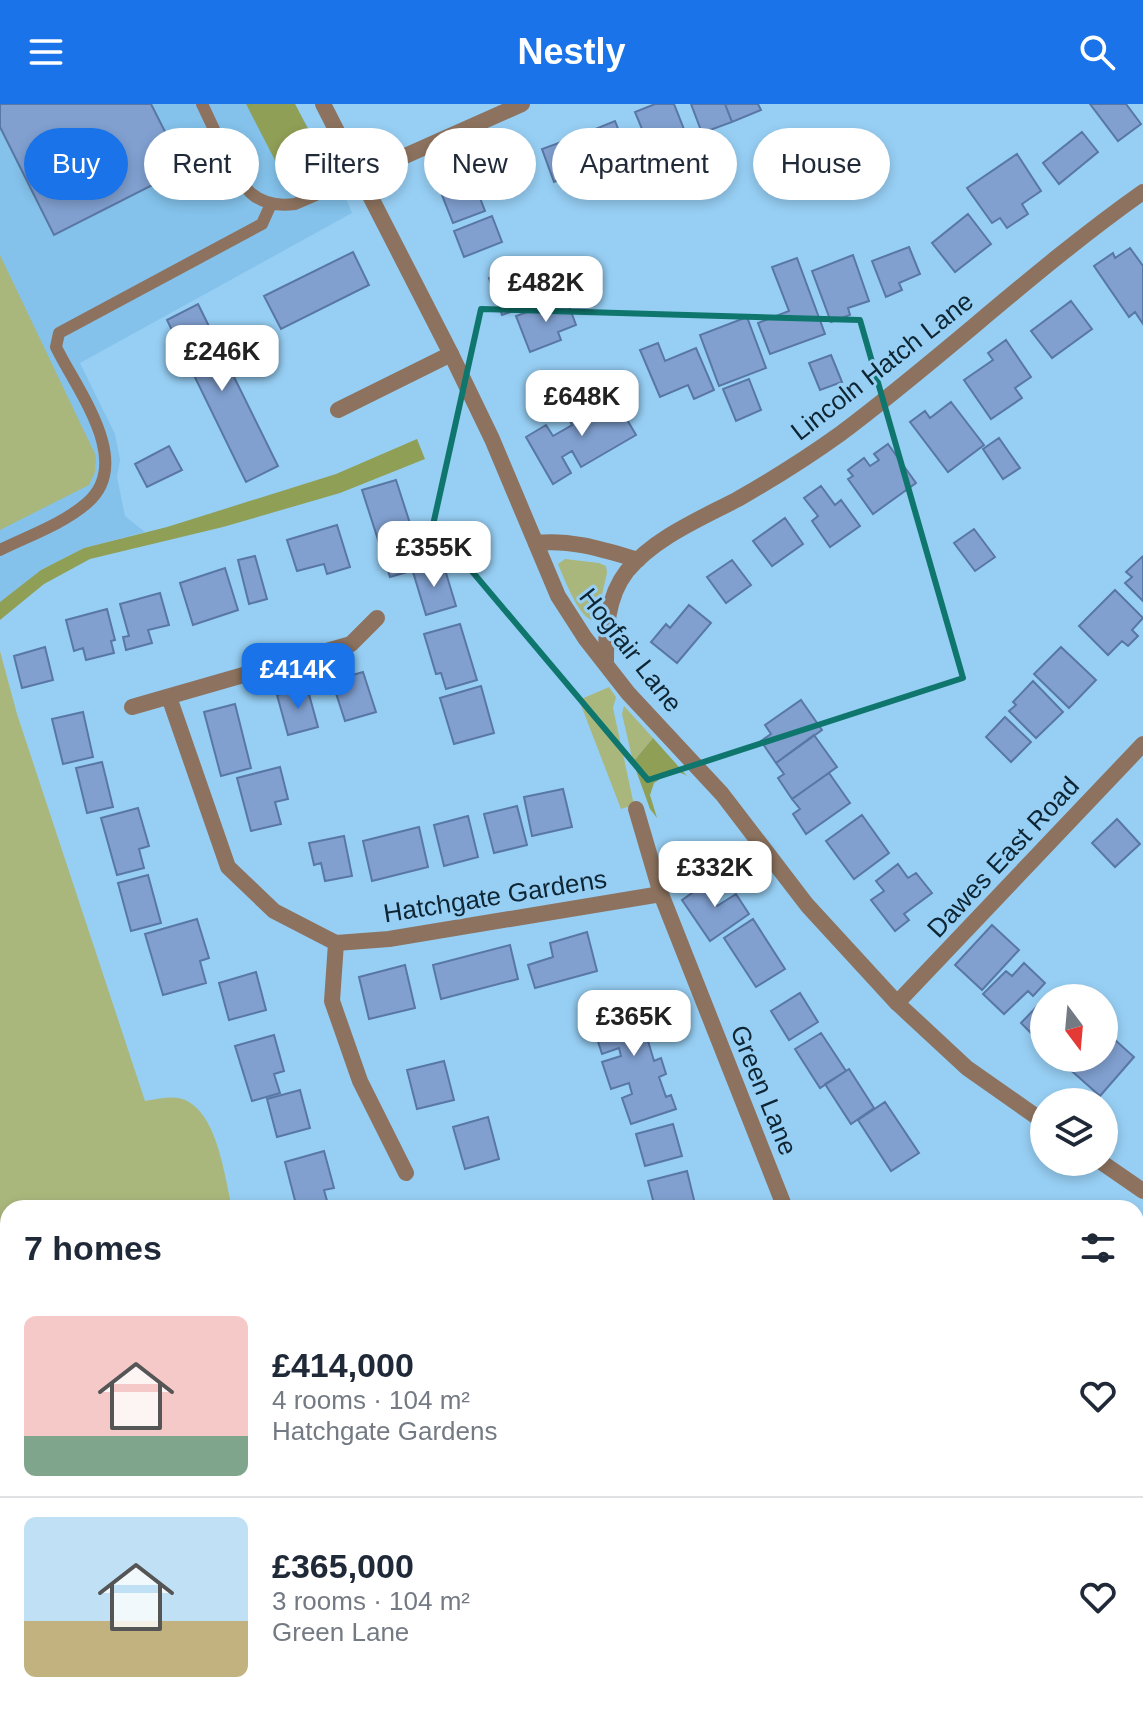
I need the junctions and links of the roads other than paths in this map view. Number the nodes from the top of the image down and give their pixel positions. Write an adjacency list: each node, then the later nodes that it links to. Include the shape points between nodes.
1 (202, 104): 9 (lane, via 244,186)
2 (323, 104): 4 (street, Hogfair Lane)
3 (522, 104): 5 (street)
4 (335, 128)
5 (408, 155)
6 (1143, 192): 14 (street, Lincoln Hatch Lane, via 839,435 678,530)
7 (304, 200): 9 (lane)
8 (372, 200): 10 (street, Hogfair Lane)
9 (271, 204): 13 (lane, via 262,224 59,333 56,347 102,438 104,478 96,495 80,509)
10 (451, 354): 11 (street); 12 (street, Hogfair Lane)
11 (338, 410)
12 (536, 543): 14 (street, via 575,543); 16 (street, Hogfair Lane, via 558,596)
13 (0, 550)
14 (638, 560): 16 (street, Lincoln Hatch Lane, via 612,600)
15 (377, 618): 17 (street, via 351,644)
16 (606, 663): 23 (street, Hogfair Lane, via 722,794 807,905)
17 (169, 697): 18 (street); 22 (street, via 228,867 274,911)
18 (132, 707)
19 (1143, 744): 23 (street, Dawes East Road)
20 (636, 809): 21 (street, Green Lane)
21 (661, 894): 22 (street, Hatchgate Gardens); 28 (street, Green Lane)
22 (336, 943): 25 (street, via 332,1001 360,1081)
23 (897, 1003): 24 (street, Hogfair Lane, via 967,1068)
24 (1030, 1112)
25 (406, 1173)
26 (1118, 1174): 27 (street)
27 (1143, 1191)
28 (782, 1200)

